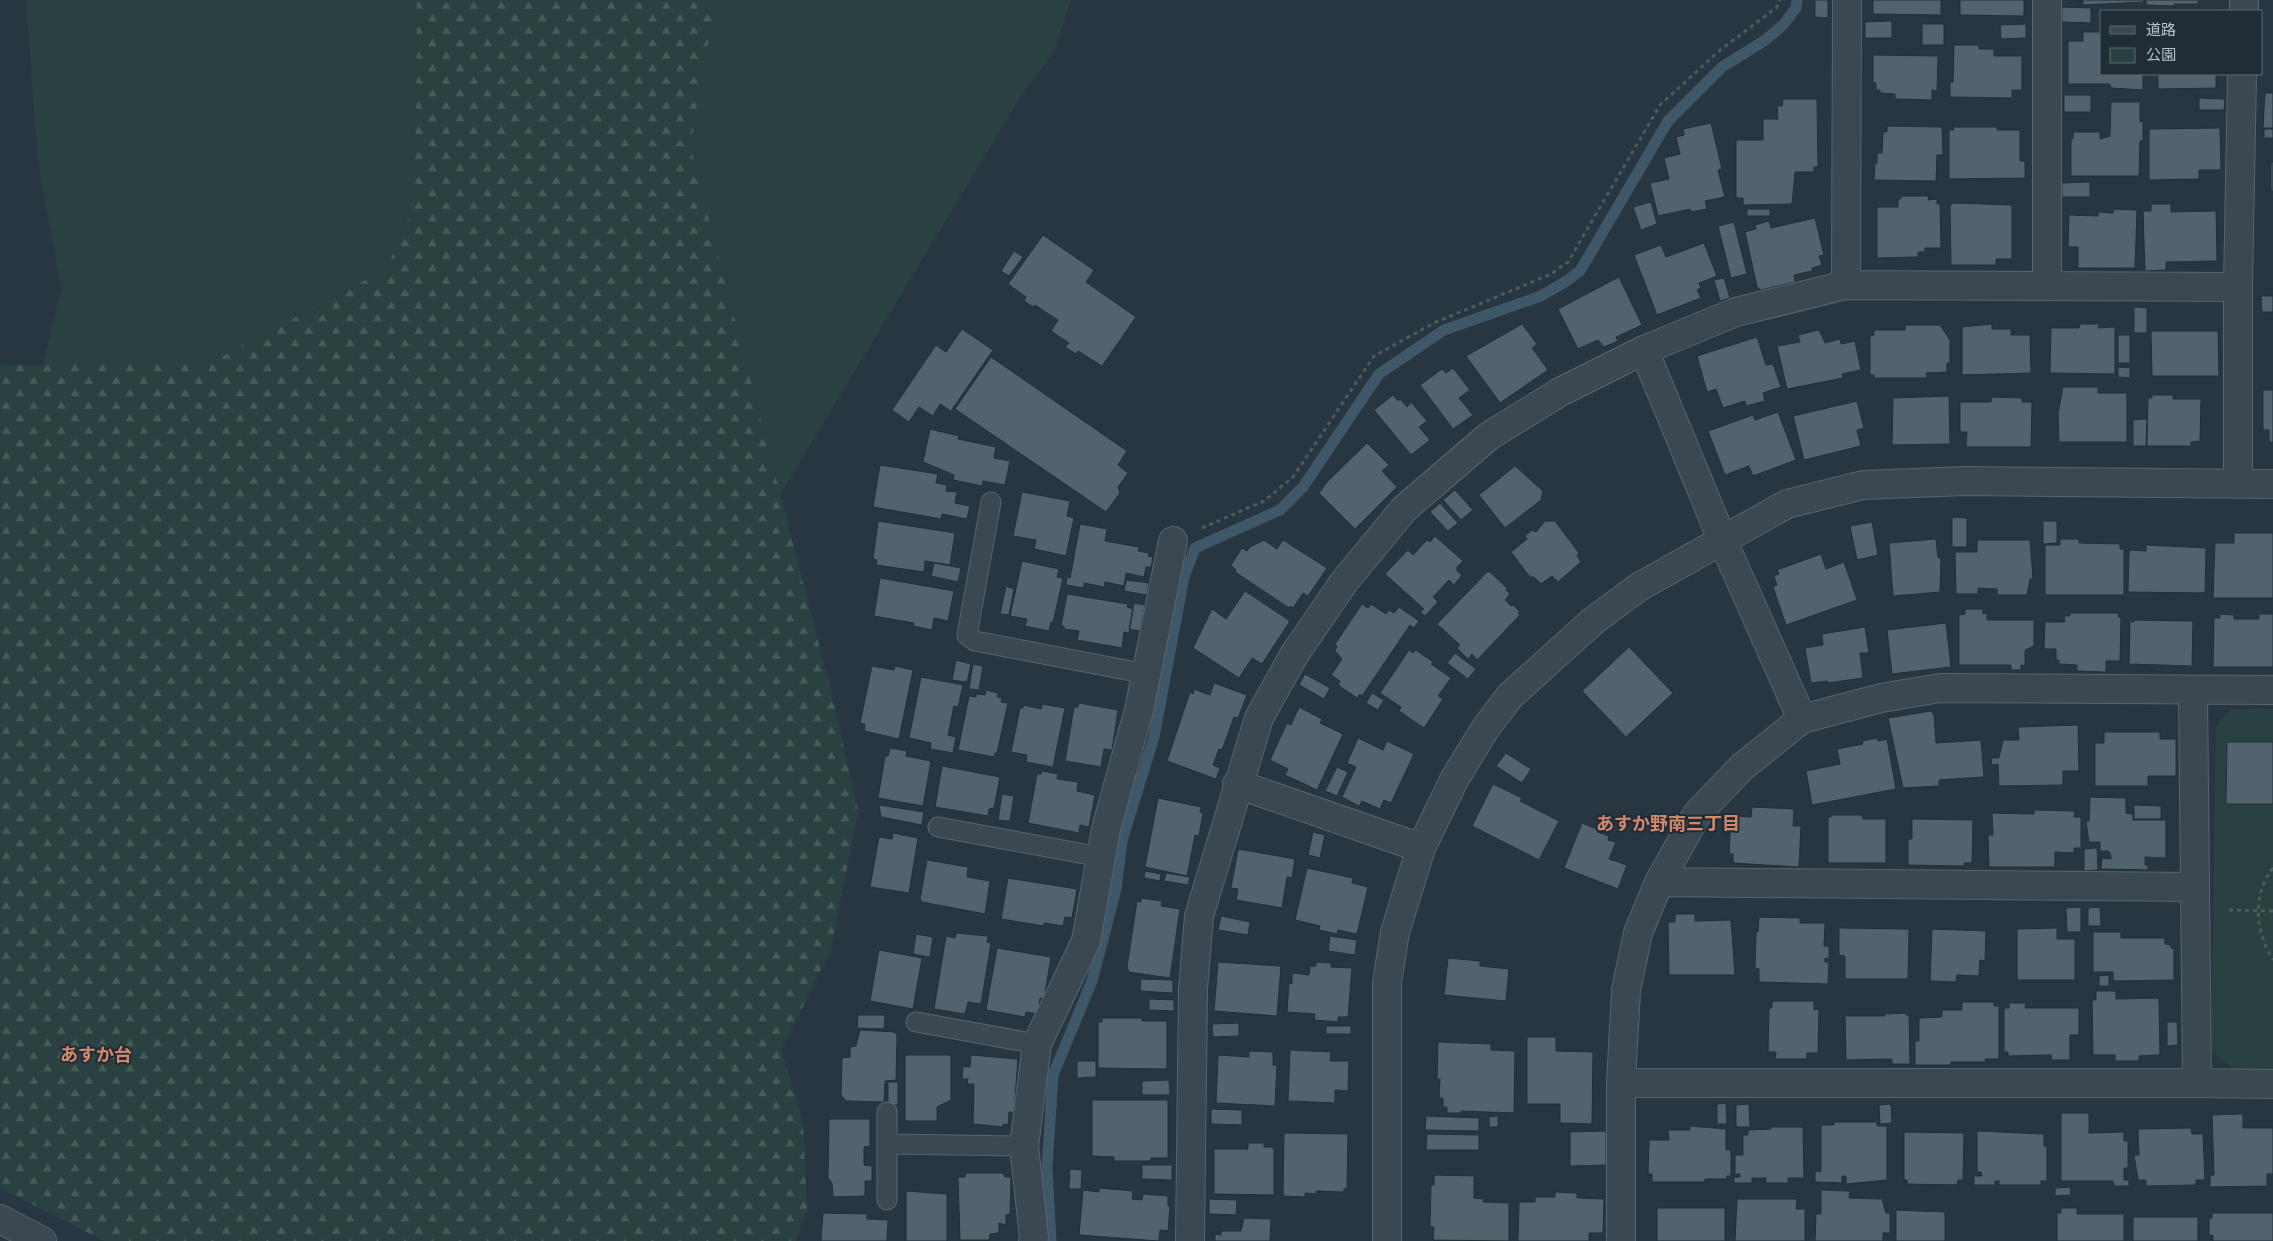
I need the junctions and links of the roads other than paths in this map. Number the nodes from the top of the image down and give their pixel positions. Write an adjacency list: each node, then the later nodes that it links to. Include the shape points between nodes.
1 (1847, 0): 4 (street)
2 (2047, 0): 5 (street)
3 (2242, 75): 6 (street)
4 (1846, 285): 5 (street); 7 (street, via 1736,312)
5 (2047, 285): 6 (street)
6 (2238, 286): 8 (street)
7 (1644, 350): 11 (street); 17 (street, via 1560,392 1489,436 1404,509 1344,582 1294,655 1259,718)
8 (2238, 483): 9 (street); 11 (street, via 1964,481 1863,485 1787,504)
9 (2273, 484)
10 (991, 502): 13 (lane, via 967,635 974,641)
11 (1722, 539): 16 (street); 19 (street, via 1640,587 1593,621 1510,696 1455,778)
12 (1174, 541): 13 (street)
13 (1146, 674): 20 (street, via 1106,829)
14 (2273, 690): 15 (street)
15 (2193, 691): 16 (street, via 1940,688 1881,698); 22 (street)
16 (1802, 719): 21 (street, via 1742,767 1698,814)
17 (1237, 784): 19 (street); 35 (street, via 1199,916 1192,989)
18 (938, 827): 20 (lane)
19 (1421, 848): 36 (street, via 1395,932 1387,982)
20 (1102, 857): 24 (street, via 1086,941)
21 (1659, 882): 22 (street); 25 (street, via 1638,934 1626,990)
22 (2194, 899): 26 (street)
23 (916, 1022): 24 (lane)
24 (1037, 1044): 30 (street)
25 (1622, 1083): 26 (street); 37 (street)
26 (2197, 1083): 27 (street)
27 (2273, 1084)
28 (887, 1112): 29 (lane)
29 (887, 1144): 30 (lane); 31 (lane)
30 (1024, 1146): 34 (street)
31 (887, 1200)
32 (1, 1222): 33 (street)
33 (42, 1241)
34 (1033, 1241)
35 (1190, 1241)
36 (1387, 1241)
37 (1621, 1241)

